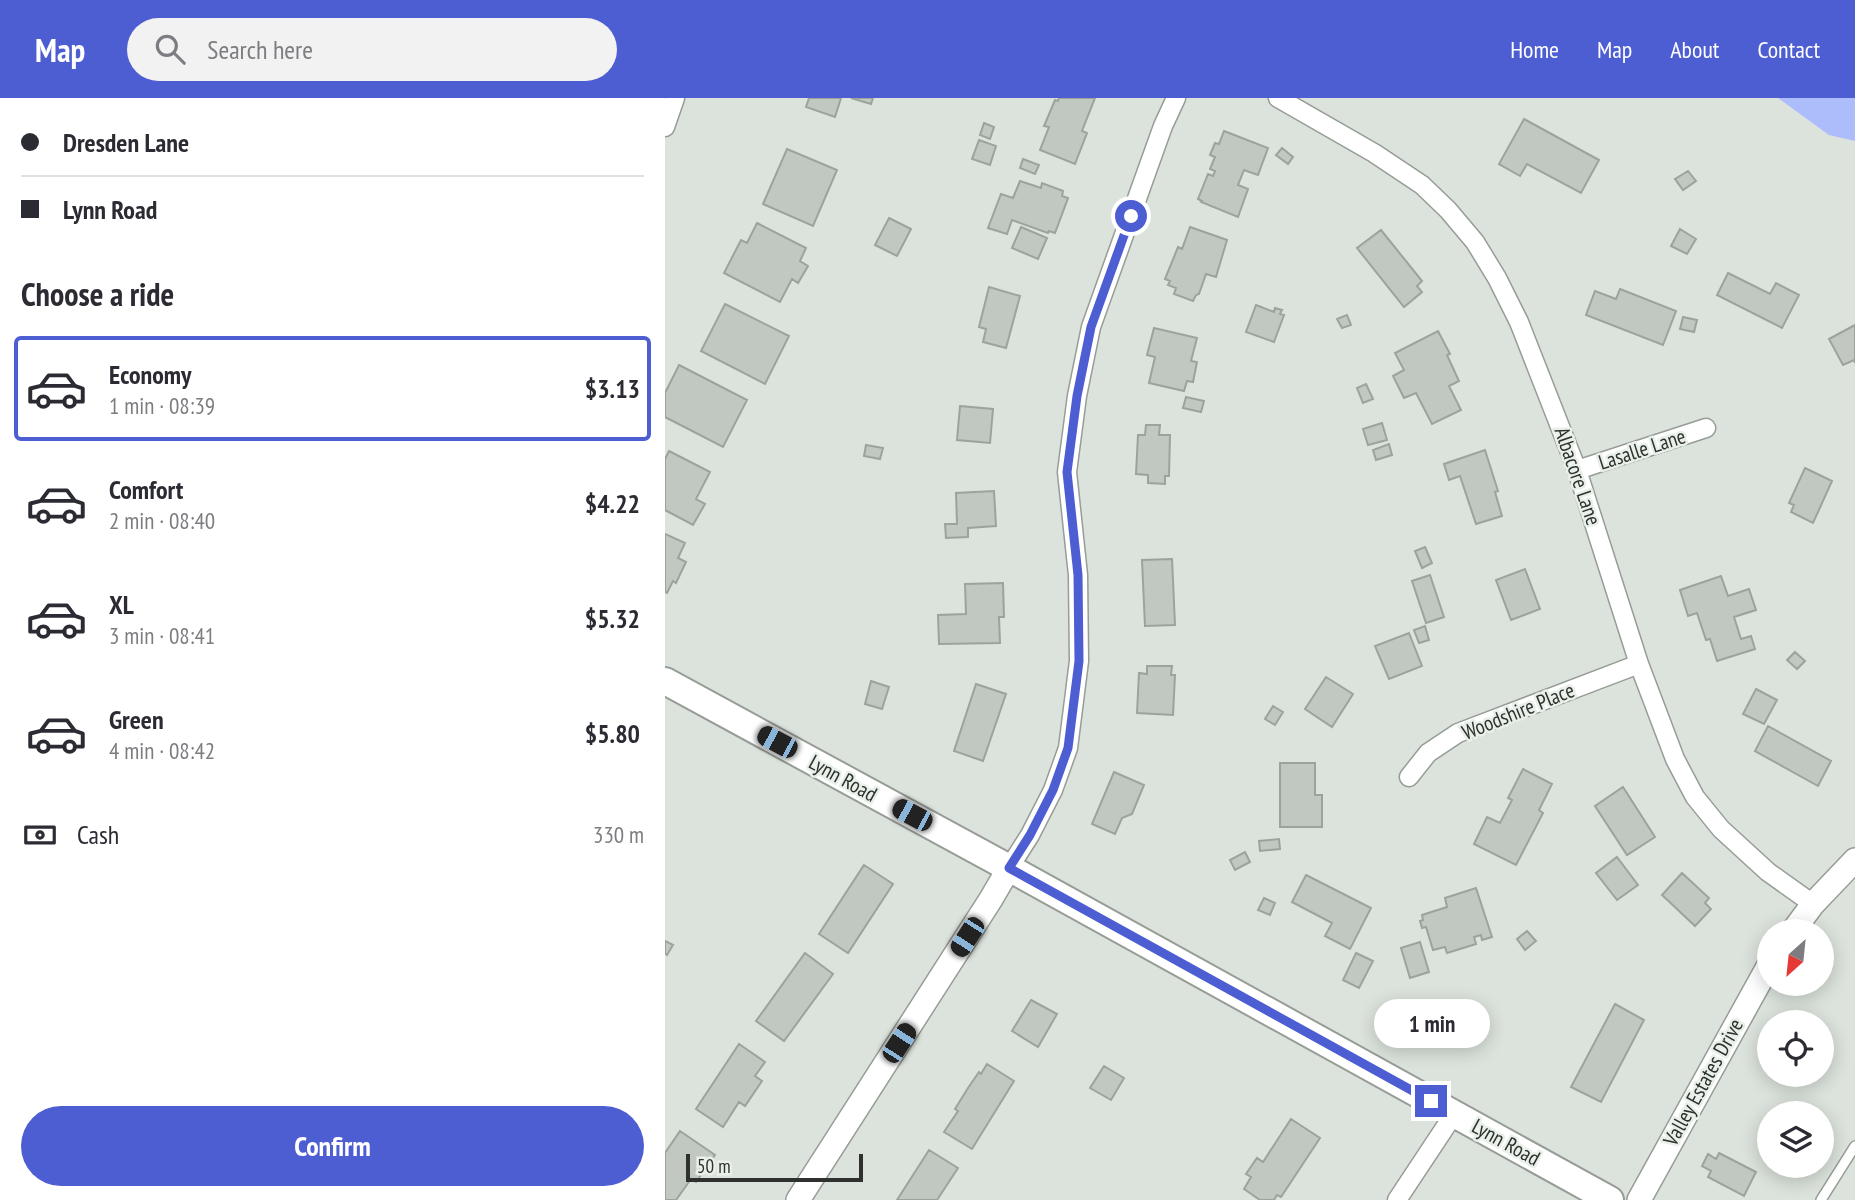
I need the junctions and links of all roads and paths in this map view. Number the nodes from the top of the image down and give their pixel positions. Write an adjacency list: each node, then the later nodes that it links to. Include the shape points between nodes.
1 (675, 98): 4 (street)
2 (1176, 98): 11 (street, via 1091,327 1067,472 1078,575 1079,661 1068,748 1047,801)
3 (1278, 98): 6 (street, Albacore Lane, via 1422,185 1475,242 1520,322)
4 (665, 127)
5 (1706, 428): 6 (street, Lasalle Lane)
6 (1577, 470): 7 (street, Albacore Lane)
7 (1639, 664): 9 (street, Woodshire Place, via 1458,733 1428,753); 12 (street, Albacore Lane, via 1675,759 1695,797 1721,829 1768,872)
8 (665, 681): 11 (main road, Lynn Road)
9 (1409, 777)
10 (1855, 860): 12 (street)
11 (1009, 868): 15 (main road, Lynn Road); 17 (street)
12 (1813, 904): 13 (street)
13 (1802, 919)
14 (1757, 987): 20 (street, Valley Estates Drive)
15 (1454, 1114): 18 (street); 19 (main road, Lynn Road)
16 (1855, 1146): 21 (lane)
17 (798, 1200)
18 (1397, 1200)
19 (1610, 1200)
20 (1639, 1200)
21 (1821, 1200)

